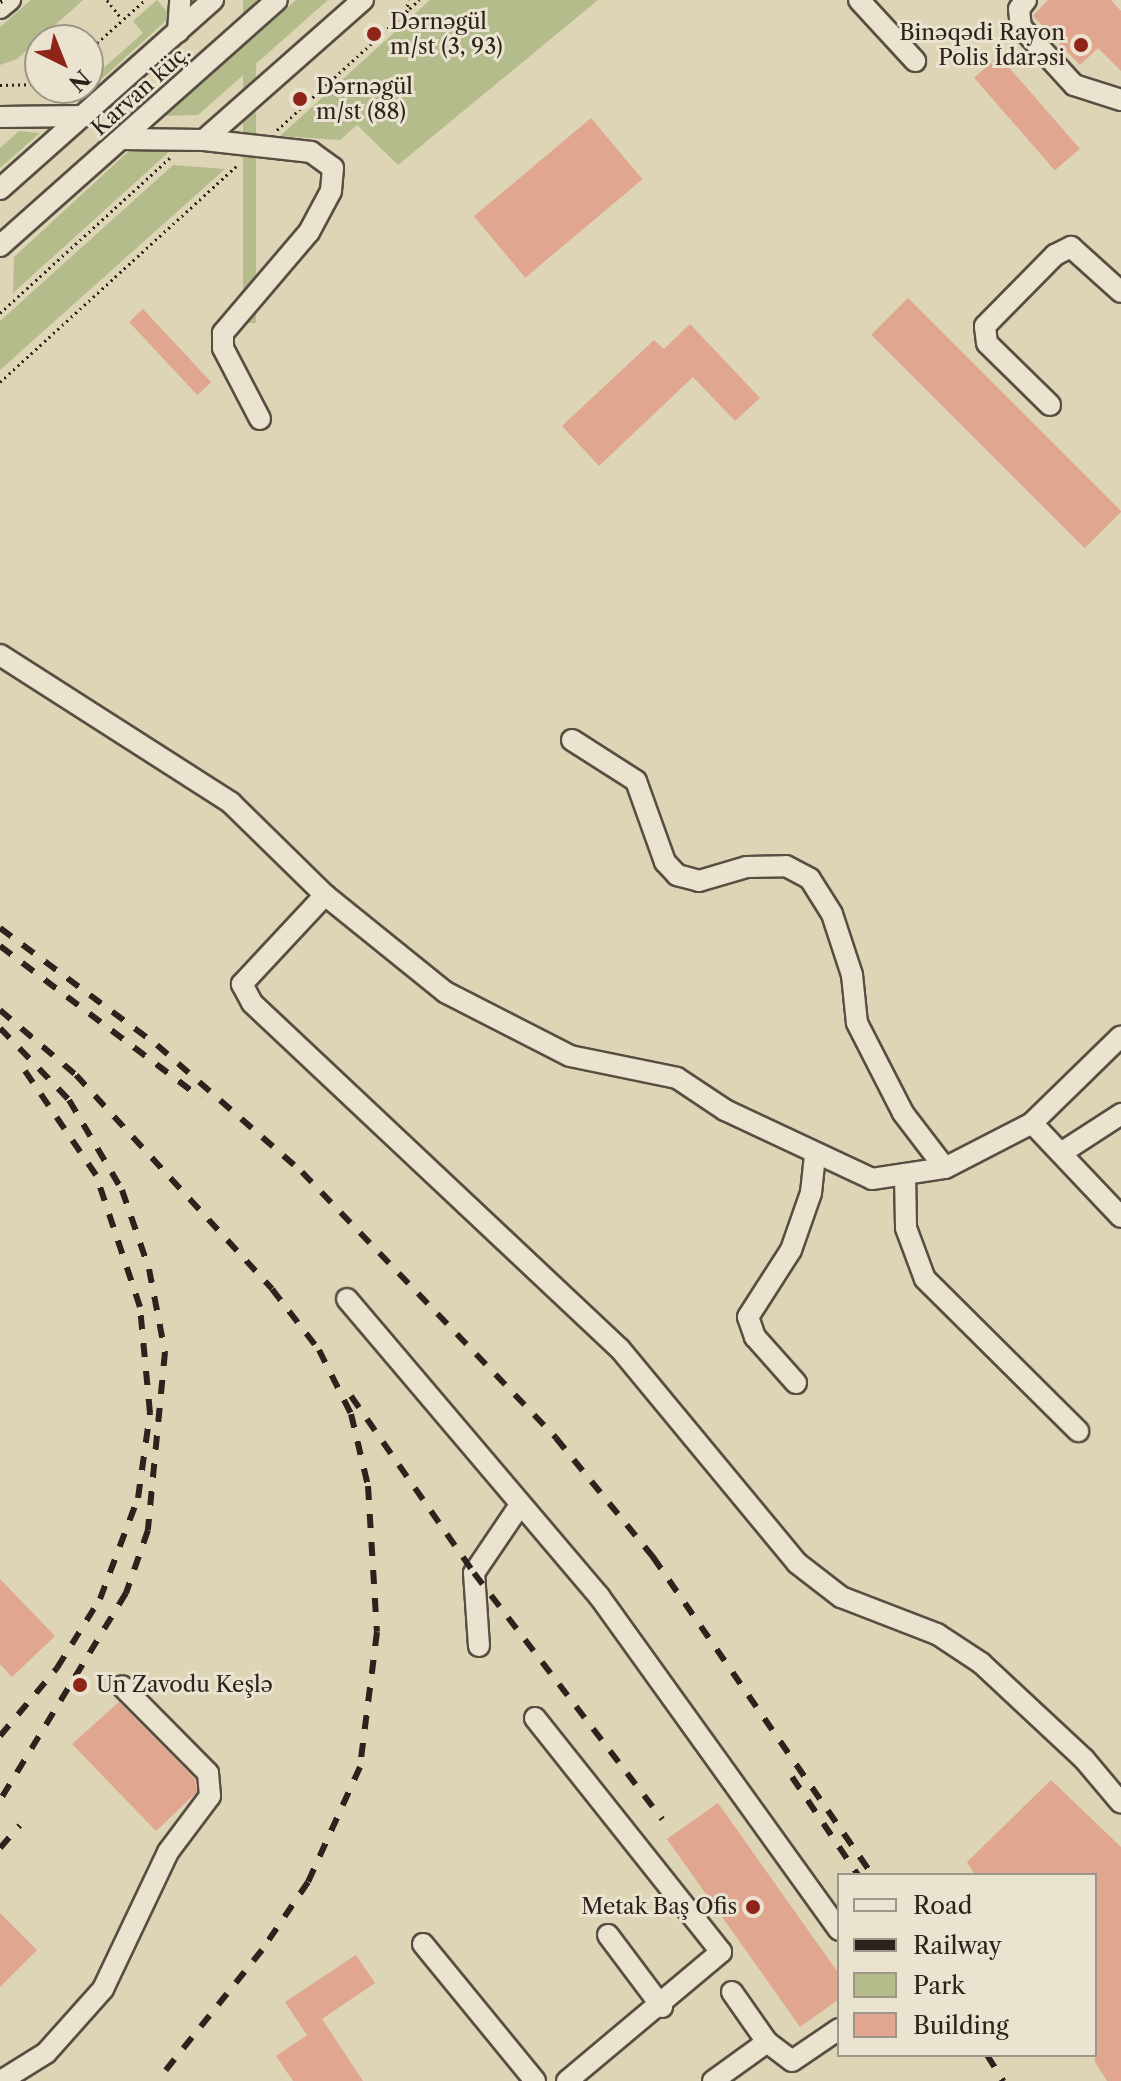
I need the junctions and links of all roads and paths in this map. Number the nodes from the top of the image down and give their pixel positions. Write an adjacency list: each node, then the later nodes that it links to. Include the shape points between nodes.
1 (10, 0): 12 (street)
2 (107, 0): 14 (path)
3 (145, 0): 14 (path)
4 (180, 0): 15 (street)
5 (213, 0): 15 (street, Karvan küç.)
6 (277, 0): 23 (street, Karvan küç.)
7 (363, 0): 24 (street)
8 (408, 0): 13 (path)
9 (419, 0): 13 (path)
10 (859, 0): 17 (street)
11 (1026, 0): 20 (street, via 1019,9 1021,27 1065,76 1083,90)
12 (0, 8)
13 (406, 15): 25 (path)
14 (123, 20): 16 (path)
15 (178, 32): 21 (street, Karvan küç.)
16 (104, 37)
17 (915, 61)
18 (24, 84): 19 (path)
19 (0, 85)
20 (1121, 100)
21 (84, 116): 22 (street); 29 (street, Karvan küç.)
22 (0, 117)
23 (122, 139): 24 (street); 30 (street, Karvan küç.)
24 (204, 140): 25 (street)
25 (258, 147): 28 (path); 35 (street, via 320,154 334,178 309,232 223,333 223,348)
26 (173, 155): 32 (path)
27 (226, 162): 28 (path)
28 (240, 164): 33 (path)
29 (0, 189)
30 (0, 246)
31 (1121, 292): 34 (street, via 1071,247 1055,255 985,326 987,343)
32 (0, 313)
33 (0, 382)
34 (1050, 405)
35 (260, 419)
36 (0, 655): 38 (street, via 231,803)
37 (572, 740): 44 (street, via 636,781 665,862 677,875 699,881 747,867 786,866 810,879 832,914 848,962 857,1023 903,1113)
38 (325, 895): 43 (street, via 406,965 511,1027 570,1056 677,1078); 54 (street, via 242,984 252,1003 620,1349 797,1563 841,1597 937,1634 981,1663 1084,1759)
39 (1121, 1036): 41 (street)
40 (1121, 1114): 42 (street)
41 (1032, 1123): 42 (street); 44 (street)
42 (1061, 1153): 46 (street)
43 (815, 1155): 45 (street, via 872,1179); 48 (street, via 811,1193 791,1250 748,1317 755,1337)
44 (945, 1168): 45 (street)
45 (905, 1174): 49 (street, via 906,1228 925,1279)
46 (1121, 1217)
47 (347, 1299): 50 (street)
48 (796, 1383)
49 (1078, 1431)
50 (518, 1508): 51 (street, via 474,1573); 55 (street, via 599,1596)
51 (479, 1646)
52 (122, 1686): 62 (street, via 208,1773 210,1796 168,1852 103,1989 46,2053)
53 (535, 1718): 59 (street, via 720,1944 718,1959)
54 (1121, 1803)
55 (837, 1927)
56 (608, 1935): 59 (street)
57 (423, 1944): 63 (street)
58 (732, 1992): 61 (street)
59 (662, 2007): 64 (street)
60 (837, 2030): 61 (street, via 792,2061)
61 (767, 2042): 65 (street)
62 (1, 2081)
63 (535, 2081)
64 (567, 2081)
65 (713, 2081)

